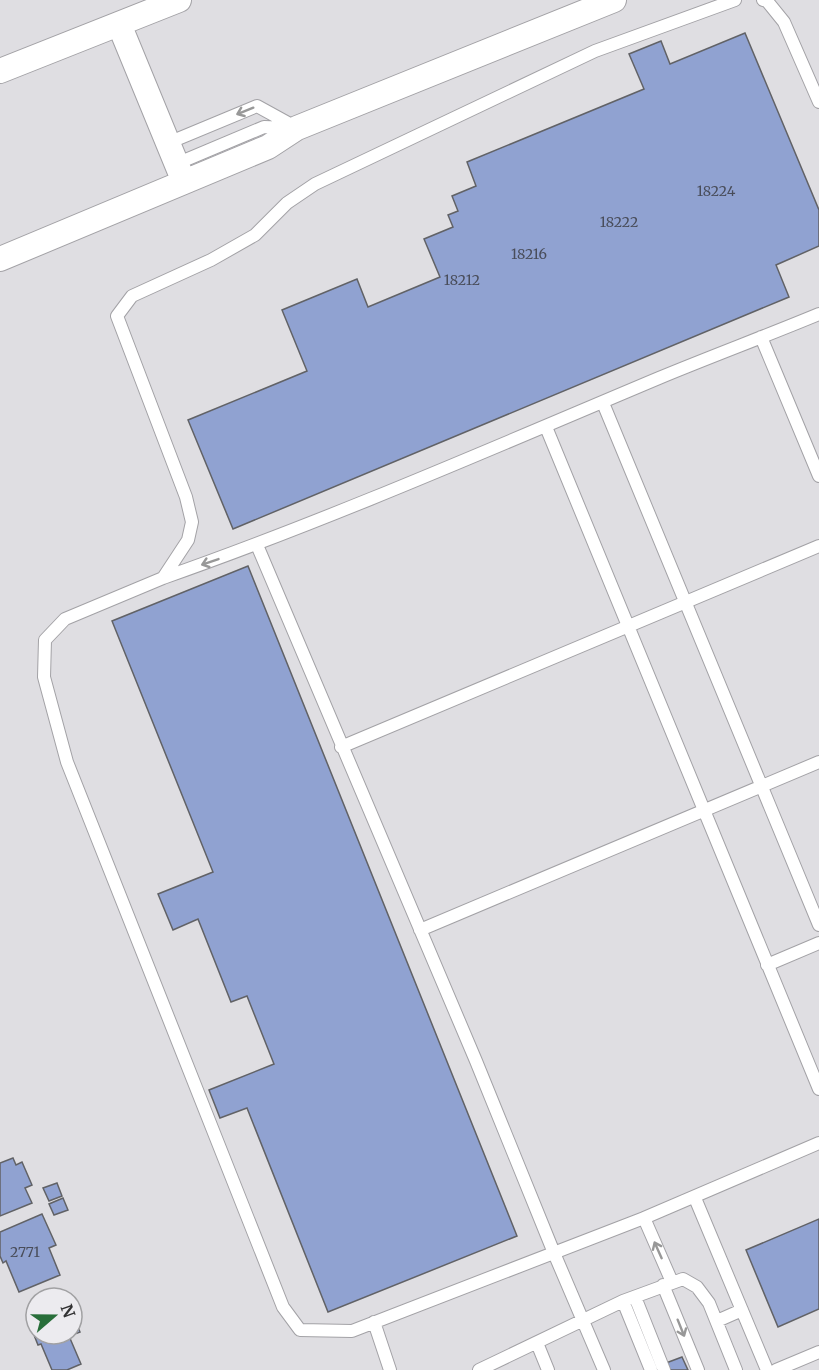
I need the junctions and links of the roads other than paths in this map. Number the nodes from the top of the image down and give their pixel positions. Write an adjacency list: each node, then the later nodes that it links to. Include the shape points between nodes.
1 (179, 0): 5 (street)
2 (614, 0): 8 (street)
3 (735, 0): 18 (lane, via 595,51 315,183 287,203 255,235 212,260 132,296 117,316 186,496 192,522 188,540)
4 (763, 0): 7 (lane, via 784,22)
5 (119, 24): 6 (street); 9 (street)
6 (0, 71)
7 (819, 102)
8 (297, 128): 9 (street, via 267,147); 9 (lane, one-way to 9, via 257,106)
9 (176, 163): 10 (street)
10 (0, 257)
11 (819, 314): 12 (lane)
12 (761, 337): 13 (lane); 15 (lane)
13 (603, 403): 14 (lane); 19 (lane)
14 (546, 427): 16 (lane); 20 (lane)
15 (819, 476)
16 (257, 545): 18 (lane, one-way to 18); 21 (lane)
17 (819, 546): 19 (lane)
18 (163, 578): 39 (lane, via 65,619 45,640 44,677 68,762 283,1307 300,1330 352,1331)
19 (684, 602): 20 (lane); 23 (lane)
20 (627, 626): 21 (lane); 24 (lane)
21 (341, 747): 26 (lane)
22 (819, 762): 23 (lane)
23 (762, 786): 24 (lane); 25 (lane)
24 (705, 811): 26 (lane); 28 (lane)
25 (819, 925)
26 (420, 930): 33 (lane)
27 (819, 943): 28 (lane)
28 (766, 965): 29 (lane)
29 (819, 1089)
30 (819, 1143): 31 (lane)
31 (695, 1198): 32 (lane); 36 (lane)
32 (644, 1218): 33 (lane); 34 (lane, one-way to 32)
33 (554, 1253): 37 (lane); 39 (lane)
34 (668, 1284): 35 (lane); 38 (lane, via 683,1279 697,1287); 48 (lane, one-way to 48)
35 (629, 1299): 37 (lane); 46 (lane); 47 (lane)
36 (742, 1310): 38 (lane); 50 (lane)
37 (583, 1321): 40 (lane); 45 (lane)
38 (717, 1321): 49 (lane)
39 (374, 1322): 42 (lane)
40 (537, 1343): 43 (lane); 44 (lane)
41 (819, 1352): 51 (lane)
42 (390, 1370)
43 (479, 1370)
44 (548, 1370)
45 (604, 1370)
46 (651, 1370)
47 (664, 1370)
48 (698, 1370)
49 (736, 1370)
50 (767, 1370)
51 (776, 1370)

